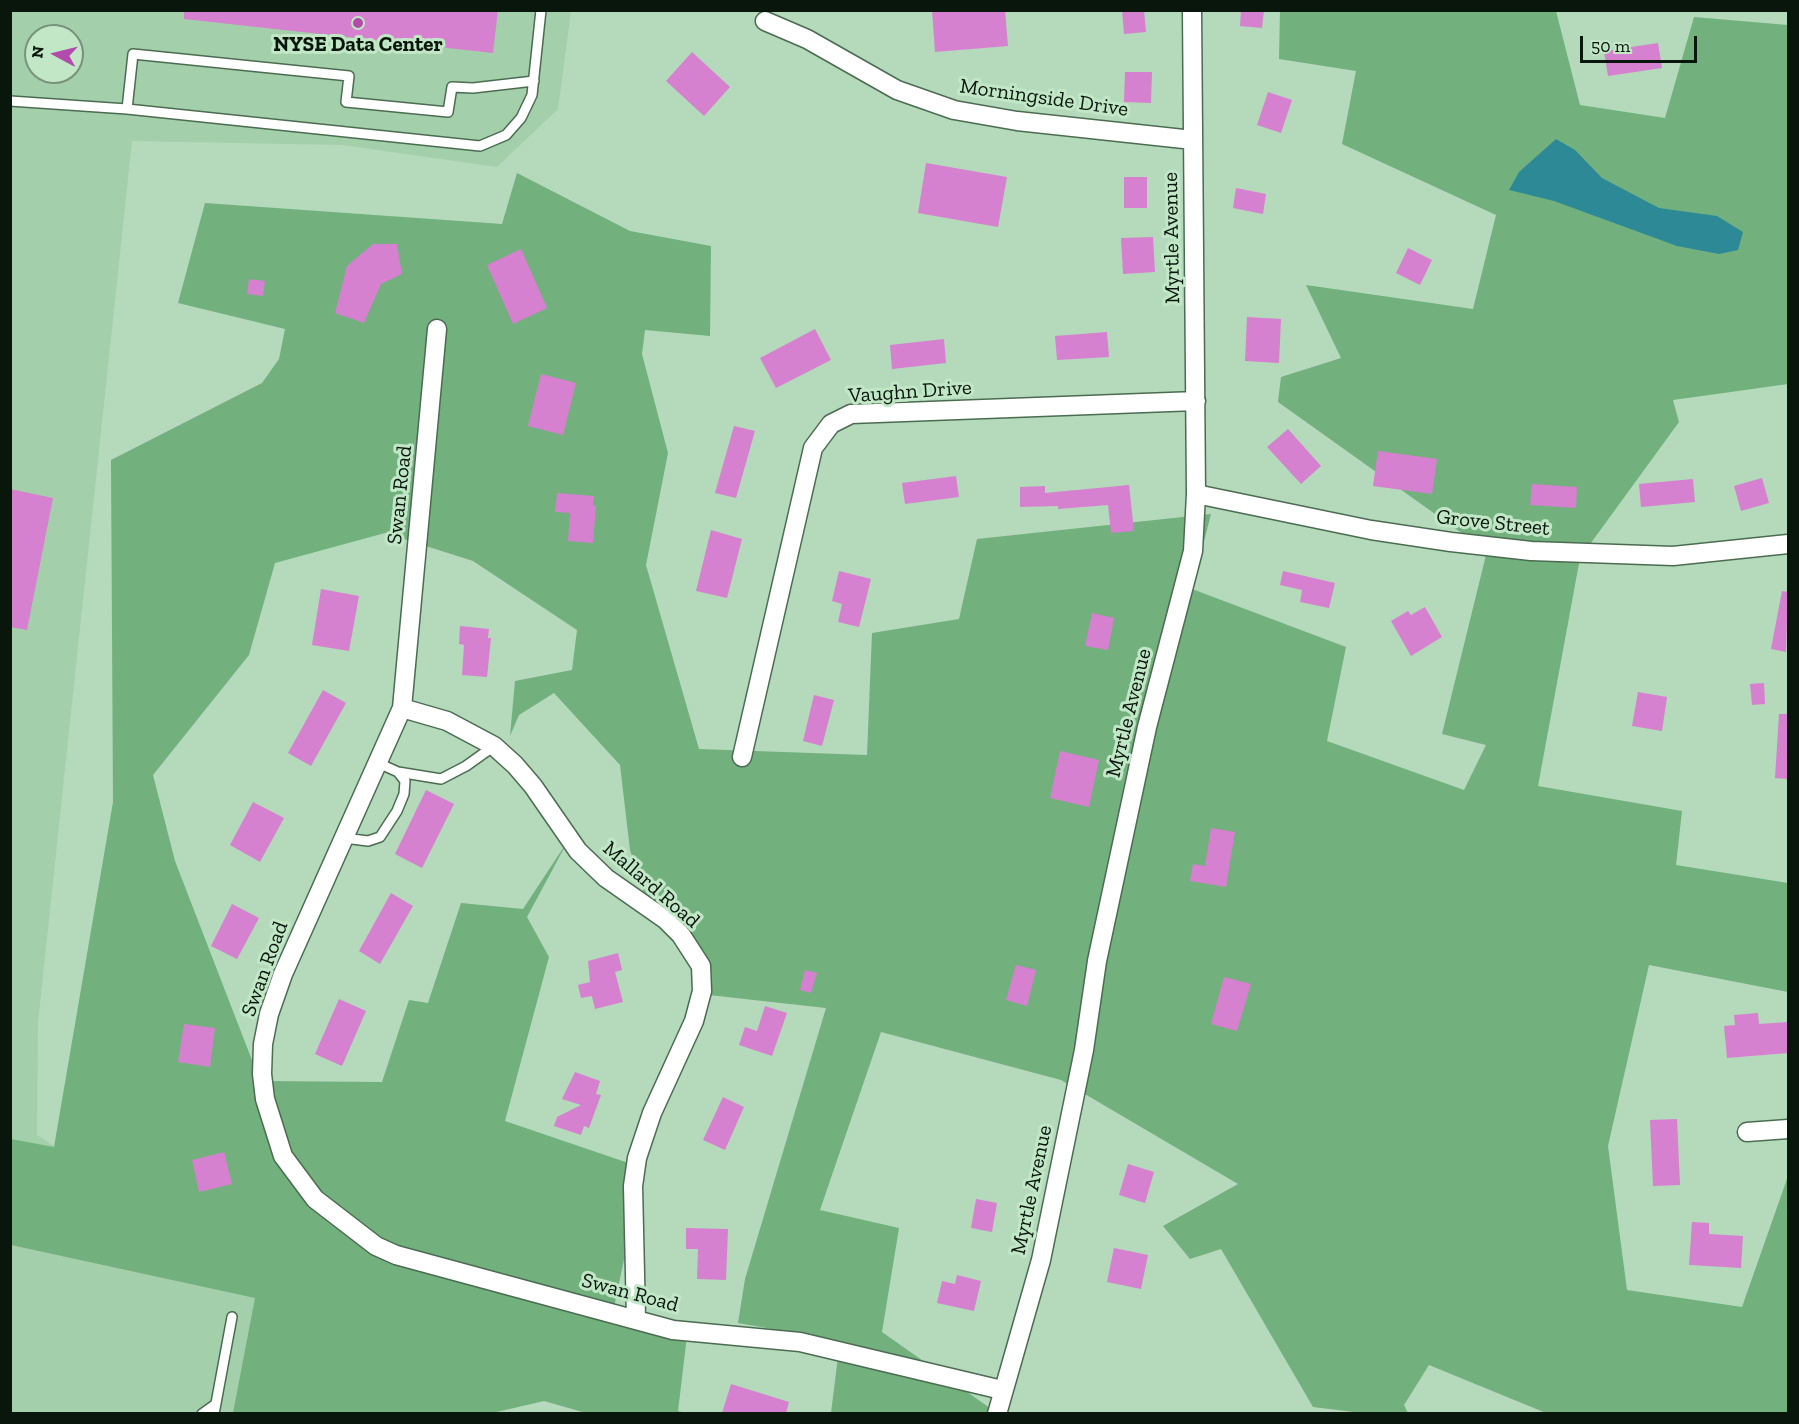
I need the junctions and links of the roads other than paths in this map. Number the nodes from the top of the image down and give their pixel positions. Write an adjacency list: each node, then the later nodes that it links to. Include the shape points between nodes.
1 (541, 10): 4 (lane)
2 (1192, 10): 7 (street, Myrtle Avenue)
3 (765, 21): 7 (street, Morningside Drive, via 807,39 897,90 954,110 1017,121)
4 (534, 81): 6 (lane, via 521,118 506,135 480,146); 6 (lane, via 452,87 448,112 346,102 349,76 133,54)
5 (10, 101): 6 (lane)
6 (128, 109)
7 (1193, 140): 9 (street, Myrtle Avenue)
8 (437, 329): 12 (street, Swan Road)
9 (1196, 401): 10 (street, Myrtle Avenue); 14 (street, Vaughn Drive, via 851,414 831,424 813,448)
10 (1197, 494): 11 (street, Grove Street, via 1371,530 1531,551 1673,556); 22 (street, Myrtle Avenue, via 1193,551 1144,738 1041,1260)
11 (1788, 544)
12 (402, 708): 13 (street, Mallard Road, via 447,721); 15 (street, Swan Road)
13 (494, 746): 16 (lane, via 441,779); 21 (street, Mallard Road, via 533,786 578,851 606,878 666,920 701,966 702,991 694,1020 652,1113 638,1158 633,1186)
14 (742, 757)
15 (378, 763): 16 (lane); 17 (street, Swan Road)
16 (399, 772): 17 (lane, via 405,781 404,794 381,837 368,841)
17 (344, 838): 21 (street, Swan Road, via 283,974 263,1044 265,1099 287,1162 315,1199 333,1215 376,1246 396,1255)
18 (1788, 1128): 19 (street)
19 (1747, 1132)
20 (232, 1317): 23 (lane)
21 (636, 1318): 22 (street, Swan Road, via 673,1330 800,1342)
22 (1002, 1390): 25 (street, Myrtle Avenue)
23 (215, 1409): 24 (lane)
24 (202, 1413)
25 (997, 1413)

